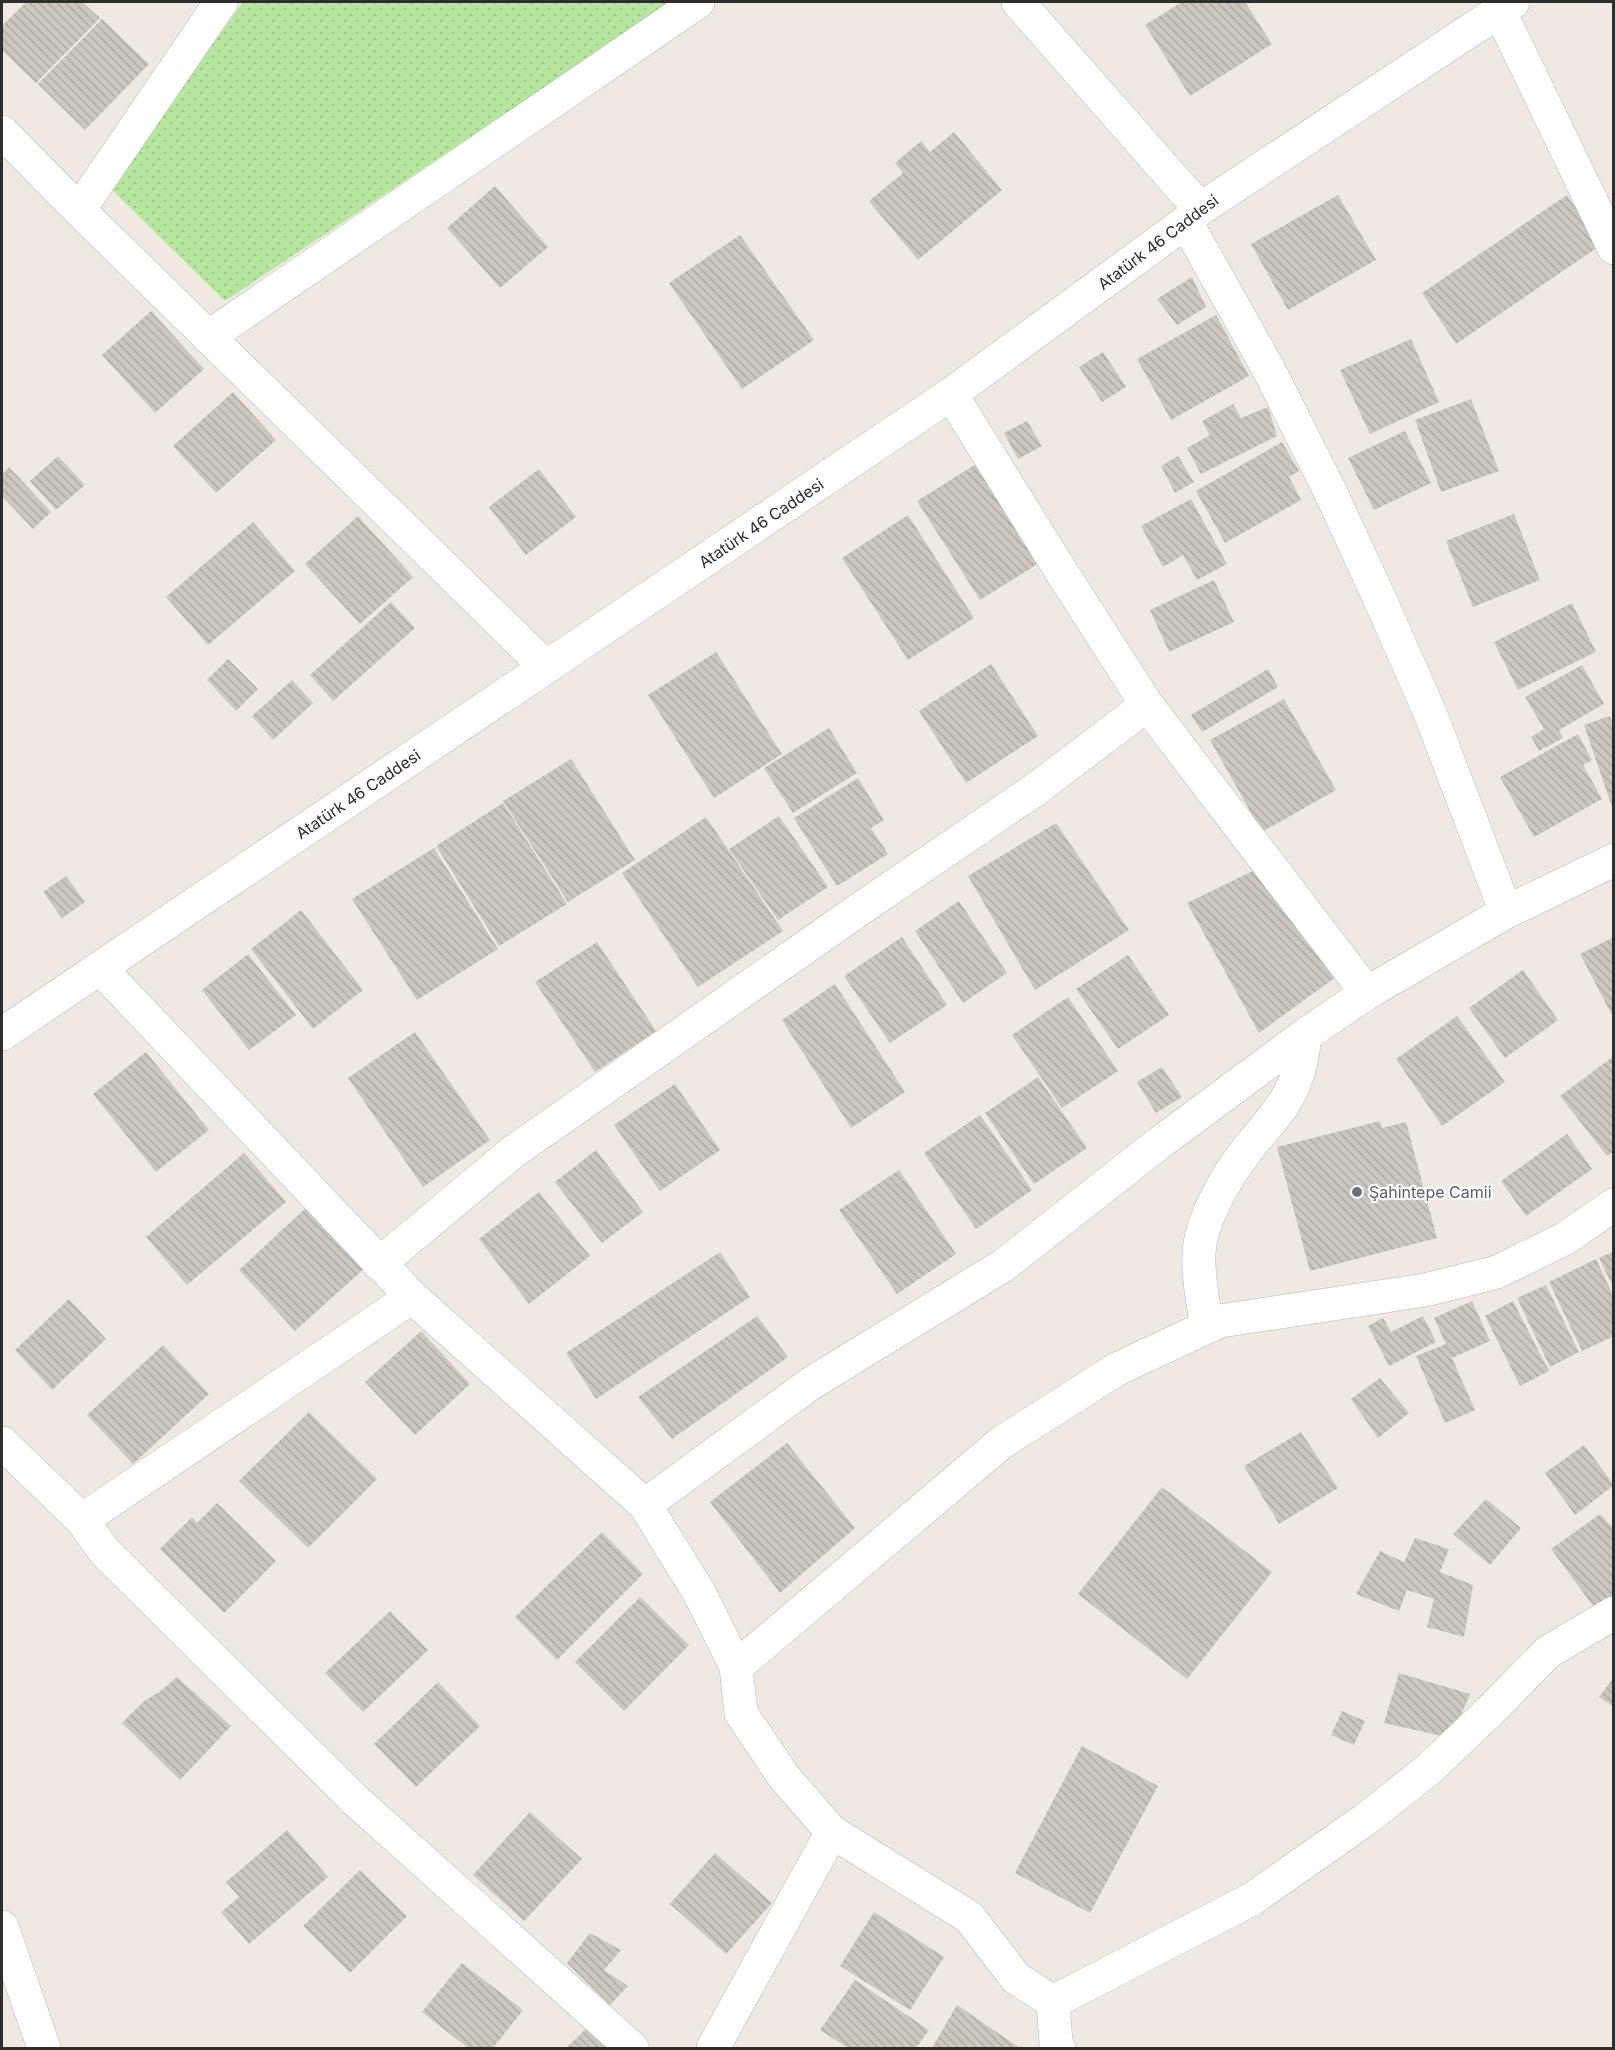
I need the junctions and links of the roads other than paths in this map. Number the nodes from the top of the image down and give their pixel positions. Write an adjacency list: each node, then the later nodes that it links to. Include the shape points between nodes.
1 (220, 2): 6 (street)
2 (698, 2): 9 (street)
3 (1018, 2): 7 (street)
4 (1506, 6): 7 (street, Atatürk 46 Caddesi); 8 (street)
5 (2, 132): 6 (street)
6 (79, 210): 9 (street)
7 (1193, 215): 10 (street, Atatürk 46 Caddesi); 14 (street, via 1368,573 1430,713)
8 (1614, 248)
9 (208, 337): 11 (street)
10 (951, 394): 11 (street, Atatürk 46 Caddesi); 12 (street)
11 (546, 667): 15 (street, Atatürk 46 Caddesi)
12 (1147, 705): 16 (street); 22 (street, via 1036,789 513,1152)
13 (1614, 860): 14 (street)
14 (1506, 912): 16 (street)
15 (100, 968): 17 (street, Atatürk 46 Caddesi); 22 (street)
16 (1367, 993): 18 (street)
17 (2, 1034)
18 (1305, 1035): 24 (street, via 1299,1073 1287,1099 1240,1158 1206,1223 1199,1253); 26 (street, via 1004,1265 810,1384)
19 (1614, 1205): 21 (street)
20 (1614, 1227): 21 (street)
21 (1564, 1239): 24 (street, via 1497,1272 1425,1290 1220,1321)
22 (379, 1264): 23 (street)
23 (412, 1297): 26 (street); 27 (street)
24 (1207, 1327): 29 (street, via 1117,1369 1001,1443)
25 (2, 1443): 27 (street)
26 (645, 1505): 29 (street, via 700,1594)
27 (82, 1520): 34 (street, via 105,1552 354,1799)
28 (1614, 1612): 32 (street, via 1548,1652 1429,1769 1271,1886)
29 (736, 1667): 30 (street, via 741,1713 784,1777)
30 (832, 1832): 32 (street, via 969,1917 1016,1978); 35 (street)
31 (2, 1927): 33 (street)
32 (1053, 2002): 36 (street)
33 (44, 2049)
34 (632, 2049)
35 (713, 2049)
36 (1059, 2049)

